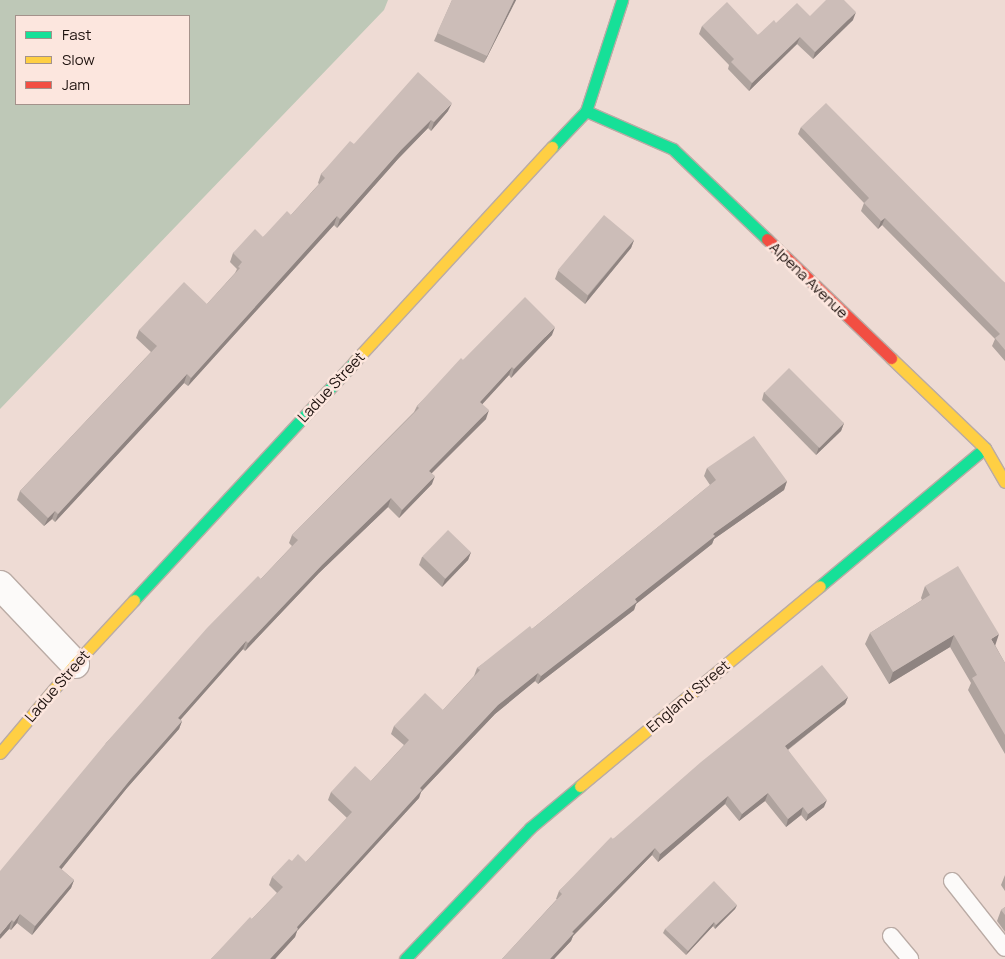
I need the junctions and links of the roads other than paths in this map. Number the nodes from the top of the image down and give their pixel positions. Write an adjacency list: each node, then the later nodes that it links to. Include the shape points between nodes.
1 (622, 0): 2 (street, Ladue Street)
2 (586, 111): 3 (street, Alpena Avenue, via 673,149); 6 (street, Ladue Street)
3 (985, 448): 4 (street, Alpena Avenue); 11 (street, England Street, via 530,828)
4 (1005, 482)
5 (0, 585): 6 (street)
6 (75, 664): 7 (street, Ladue Street)
7 (0, 753)
8 (952, 881): 10 (lane)
9 (890, 936): 12 (lane)
10 (1005, 948)
11 (405, 959)
12 (910, 959)

